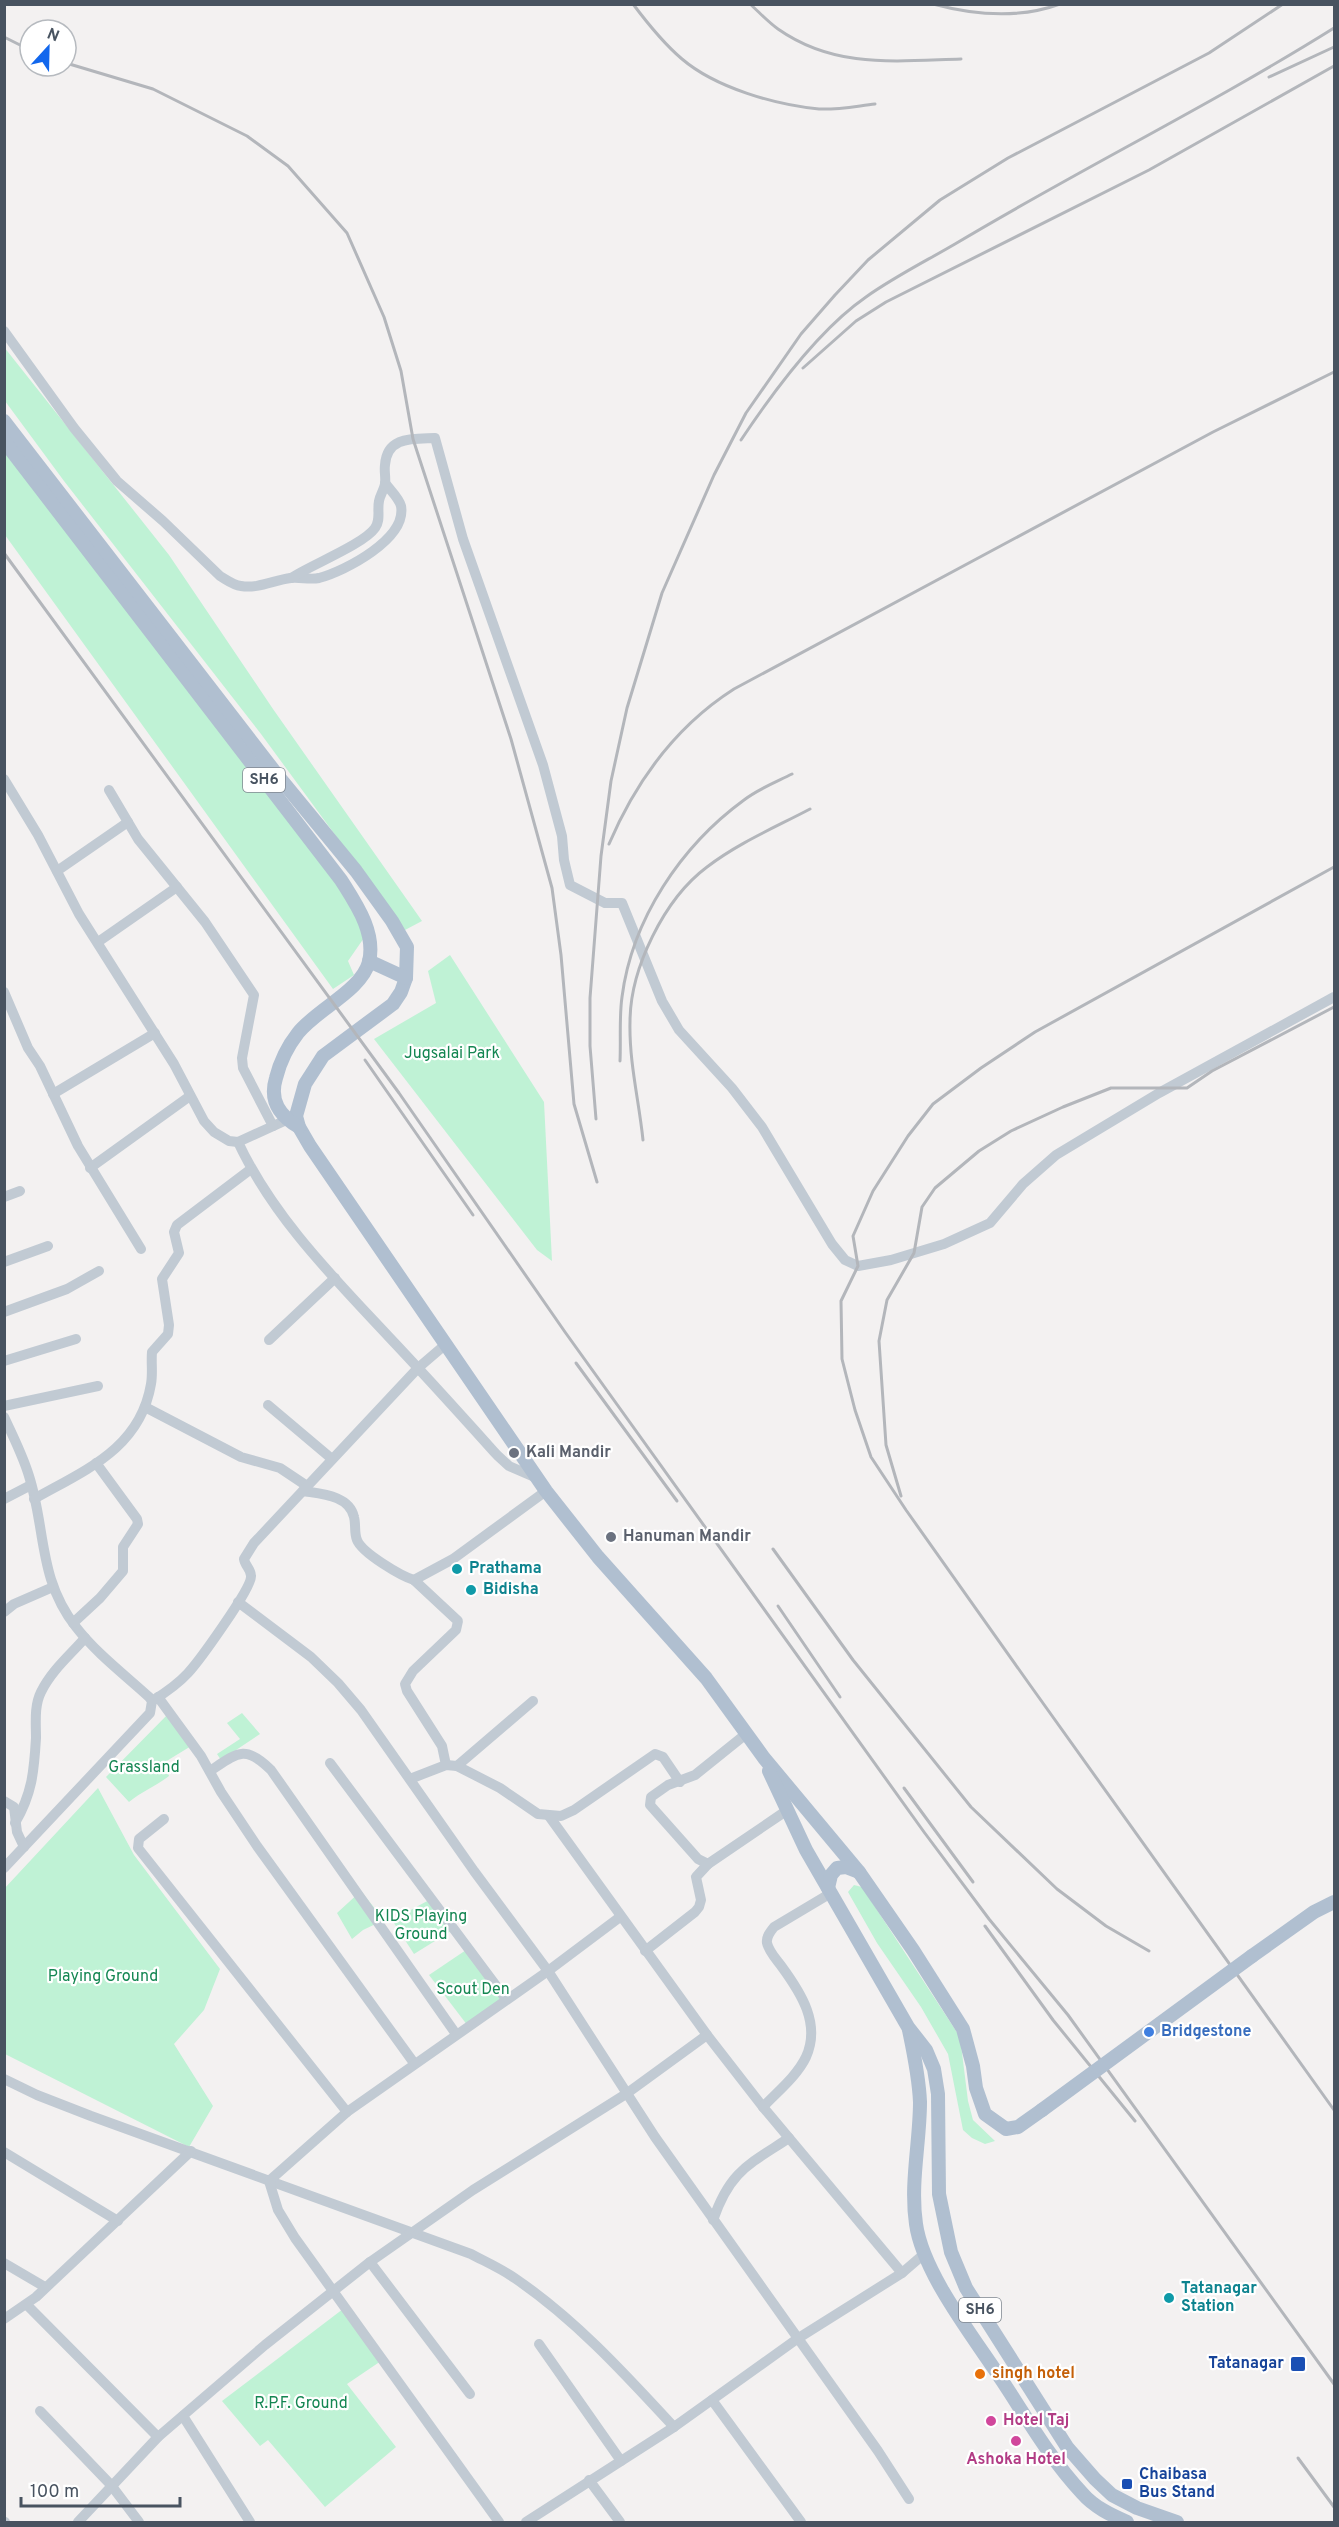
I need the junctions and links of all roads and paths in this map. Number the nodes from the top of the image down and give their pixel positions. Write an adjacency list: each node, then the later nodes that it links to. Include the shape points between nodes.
1 (4, 331): 5 (street, via 117,481 164,520 220,576 241,586 255,587)
2 (4, 421): 13 (main road, SH6, via 379,902 407,947)
3 (4, 441): 12 (main road, SH6, via 341,880 367,930)
4 (385, 483): 5 (street, via 374,530); 5 (street, via 401,507 390,538 338,571 318,578); 15 (street, via 387,453 396,443 403,439 435,438 463,539 543,765 570,885 604,903 622,903 662,1001 680,1030 762,1127 845,1260 858,1266 891,1260 944,1244 990,1223 1023,1184 1056,1155 1159,1092)
5 (291, 578)
6 (4, 779): 9 (street)
7 (109, 790): 8 (street)
8 (128, 822): 9 (street); 10 (street)
9 (57, 871): 11 (street)
10 (177, 887): 11 (street); 19 (street, via 255,994 243,1068)
11 (98, 942): 16 (street)
12 (369, 962): 13 (main road); 19 (main road, SH6, via 355,984 299,1032 286,1051 273,1097)
13 (406, 978): 19 (main road, SH6, via 393,1004 318,1063)
14 (4, 992): 17 (street)
15 (1335, 998)
16 (155, 1034): 17 (street); 18 (street)
17 (53, 1094): 21 (street)
18 (190, 1096): 20 (street, via 214,1132); 21 (street)
19 (288, 1122): 20 (street); 33 (main road, SH6)
20 (238, 1142): 22 (street)
21 (90, 1168): 26 (street)
22 (251, 1169): 29 (street, via 274,1205); 39 (street, via 177,1225 174,1232 179,1253 162,1279 168,1334 152,1352 152,1383)
23 (20, 1191): 24 (street)
24 (4, 1197)
25 (48, 1246): 27 (street)
26 (141, 1250)
27 (4, 1262)
28 (99, 1271): 30 (street, via 66,1289)
29 (334, 1278): 32 (street); 35 (street)
30 (4, 1312)
31 (76, 1339): 34 (street)
32 (268, 1340)
33 (446, 1344): 35 (street); 44 (main road, SH6)
34 (4, 1361)
35 (418, 1368): 41 (street); 44 (street, via 509,1466)
36 (98, 1386): 38 (street)
37 (268, 1405): 41 (street)
38 (4, 1406)
39 (144, 1407): 42 (street, via 124,1442); 45 (street, via 242,1457 280,1468)
40 (4, 1417): 43 (street)
41 (332, 1459): 45 (street)
42 (96, 1463): 47 (street); 52 (street, via 138,1524 123,1547 123,1571)
43 (31, 1485): 46 (street); 47 (street)
44 (542, 1485): 48 (street, via 453,1559); 56 (main road, SH6, via 598,1557 706,1678)
45 (305, 1488): 48 (street, via 343,1500 351,1508 357,1541 364,1550); 50 (street, via 247,1553 245,1565 251,1576)
46 (4, 1498)
47 (34, 1499): 49 (street)
48 (414, 1580): 59 (street, via 458,1621 456,1630 413,1671 405,1684)
49 (52, 1587): 51 (street); 52 (street)
50 (238, 1602): 54 (street, via 189,1672); 61 (street, via 311,1657 338,1683)
51 (4, 1612)
52 (73, 1623): 53 (street)
53 (85, 1638): 54 (street); 67 (street, via 56,1669 40,1694 33,1782)
54 (155, 1699): 60 (street); 68 (street, via 150,1713)
55 (533, 1701): 59 (street)
56 (746, 1734): 57 (main road, SH6); 62 (street, via 695,1775)
57 (764, 1758): 64 (main road, SH6); 71 (main road)
58 (330, 1763): 77 (street)
59 (452, 1766): 61 (street); 65 (street, via 500,1788 538,1814)
60 (210, 1771): 79 (street, via 236,1754 247,1752 259,1757); 81 (street, via 257,1846)
61 (410, 1779): 76 (street)
62 (680, 1782): 65 (street, via 663,1757 655,1754 574,1810); 69 (street, via 651,1797 650,1805 698,1859)
63 (4, 1801): 67 (street, via 14,1807)
64 (786, 1811): 69 (street); 72 (main road, SH6)
65 (549, 1816): 74 (street)
66 (164, 1819): 85 (street, via 139,1839 138,1848)
67 (15, 1823): 68 (street)
68 (24, 1847): 70 (street)
69 (708, 1864): 75 (street, via 696,1876 699,1907)
70 (4, 1868)
71 (859, 1872): 72 (main road, via 837,1868 831,1875); 73 (main road, bridge, via 963,2029 985,2114 1006,2129 1018,2127 1289,1928)
72 (829, 1891): 78 (main road, SH6); 84 (street, via 774,1927 766,1941 806,2005 811,2023 805,2058)
73 (1335, 1902)
74 (620, 1917): 75 (street); 76 (street)
75 (645, 1951): 80 (street)
76 (548, 1971): 77 (street); 83 (street)
77 (506, 1999): 79 (street)
78 (908, 2027): 93 (main road, SH6, via 919,2081 914,2196); 121 (main road, SH6, via 926,2050 934,2069 939,2194 951,2252 966,2288 1067,2447 1095,2479 1112,2495)
79 (456, 2034): 81 (street)
80 (707, 2035): 83 (street); 84 (street)
81 (414, 2063): 85 (street)
82 (4, 2079): 87 (street)
83 (626, 2094): 90 (street); 92 (street)
84 (763, 2107): 86 (street)
85 (347, 2112): 89 (street)
86 (789, 2138): 90 (street, via 731,2180); 96 (street)
87 (191, 2151): 89 (street); 91 (street)
88 (4, 2152): 91 (street)
89 (269, 2181): 92 (street); 98 (street, via 278,2210)
90 (713, 2220): 101 (street)
91 (118, 2221): 97 (street)
92 (412, 2233): 94 (street); 107 (street, via 471,2254 514,2277 557,2309 605,2354)
93 (924, 2254): 96 (street); 120 (main road, SH6, via 943,2291 1059,2467 1083,2496)
94 (370, 2262): 98 (street); 103 (street)
95 (4, 2263): 97 (street)
96 (903, 2273): 101 (street)
97 (45, 2287): 99 (street)
98 (334, 2291): 106 (street); 116 (street)
99 (27, 2305): 100 (street); 108 (street)
100 (5, 2318)
101 (797, 2339): 104 (street); 112 (street)
102 (539, 2344): 109 (street)
103 (470, 2394)
104 (712, 2400): 107 (street); 119 (street)
105 (40, 2411): 111 (street)
106 (183, 2416): 108 (street); 115 (street)
107 (674, 2427): 109 (street)
108 (158, 2437): 111 (street)
109 (621, 2461): 110 (street)
110 (589, 2480): 117 (street); 118 (street)
111 (111, 2485): 113 (street); 114 (street)
112 (909, 2499)
113 (78, 2523)
114 (139, 2523)
115 (250, 2523)
116 (499, 2523)
117 (526, 2523)
118 (620, 2523)
119 (801, 2523)
120 (1127, 2523)
121 (1177, 2523)

